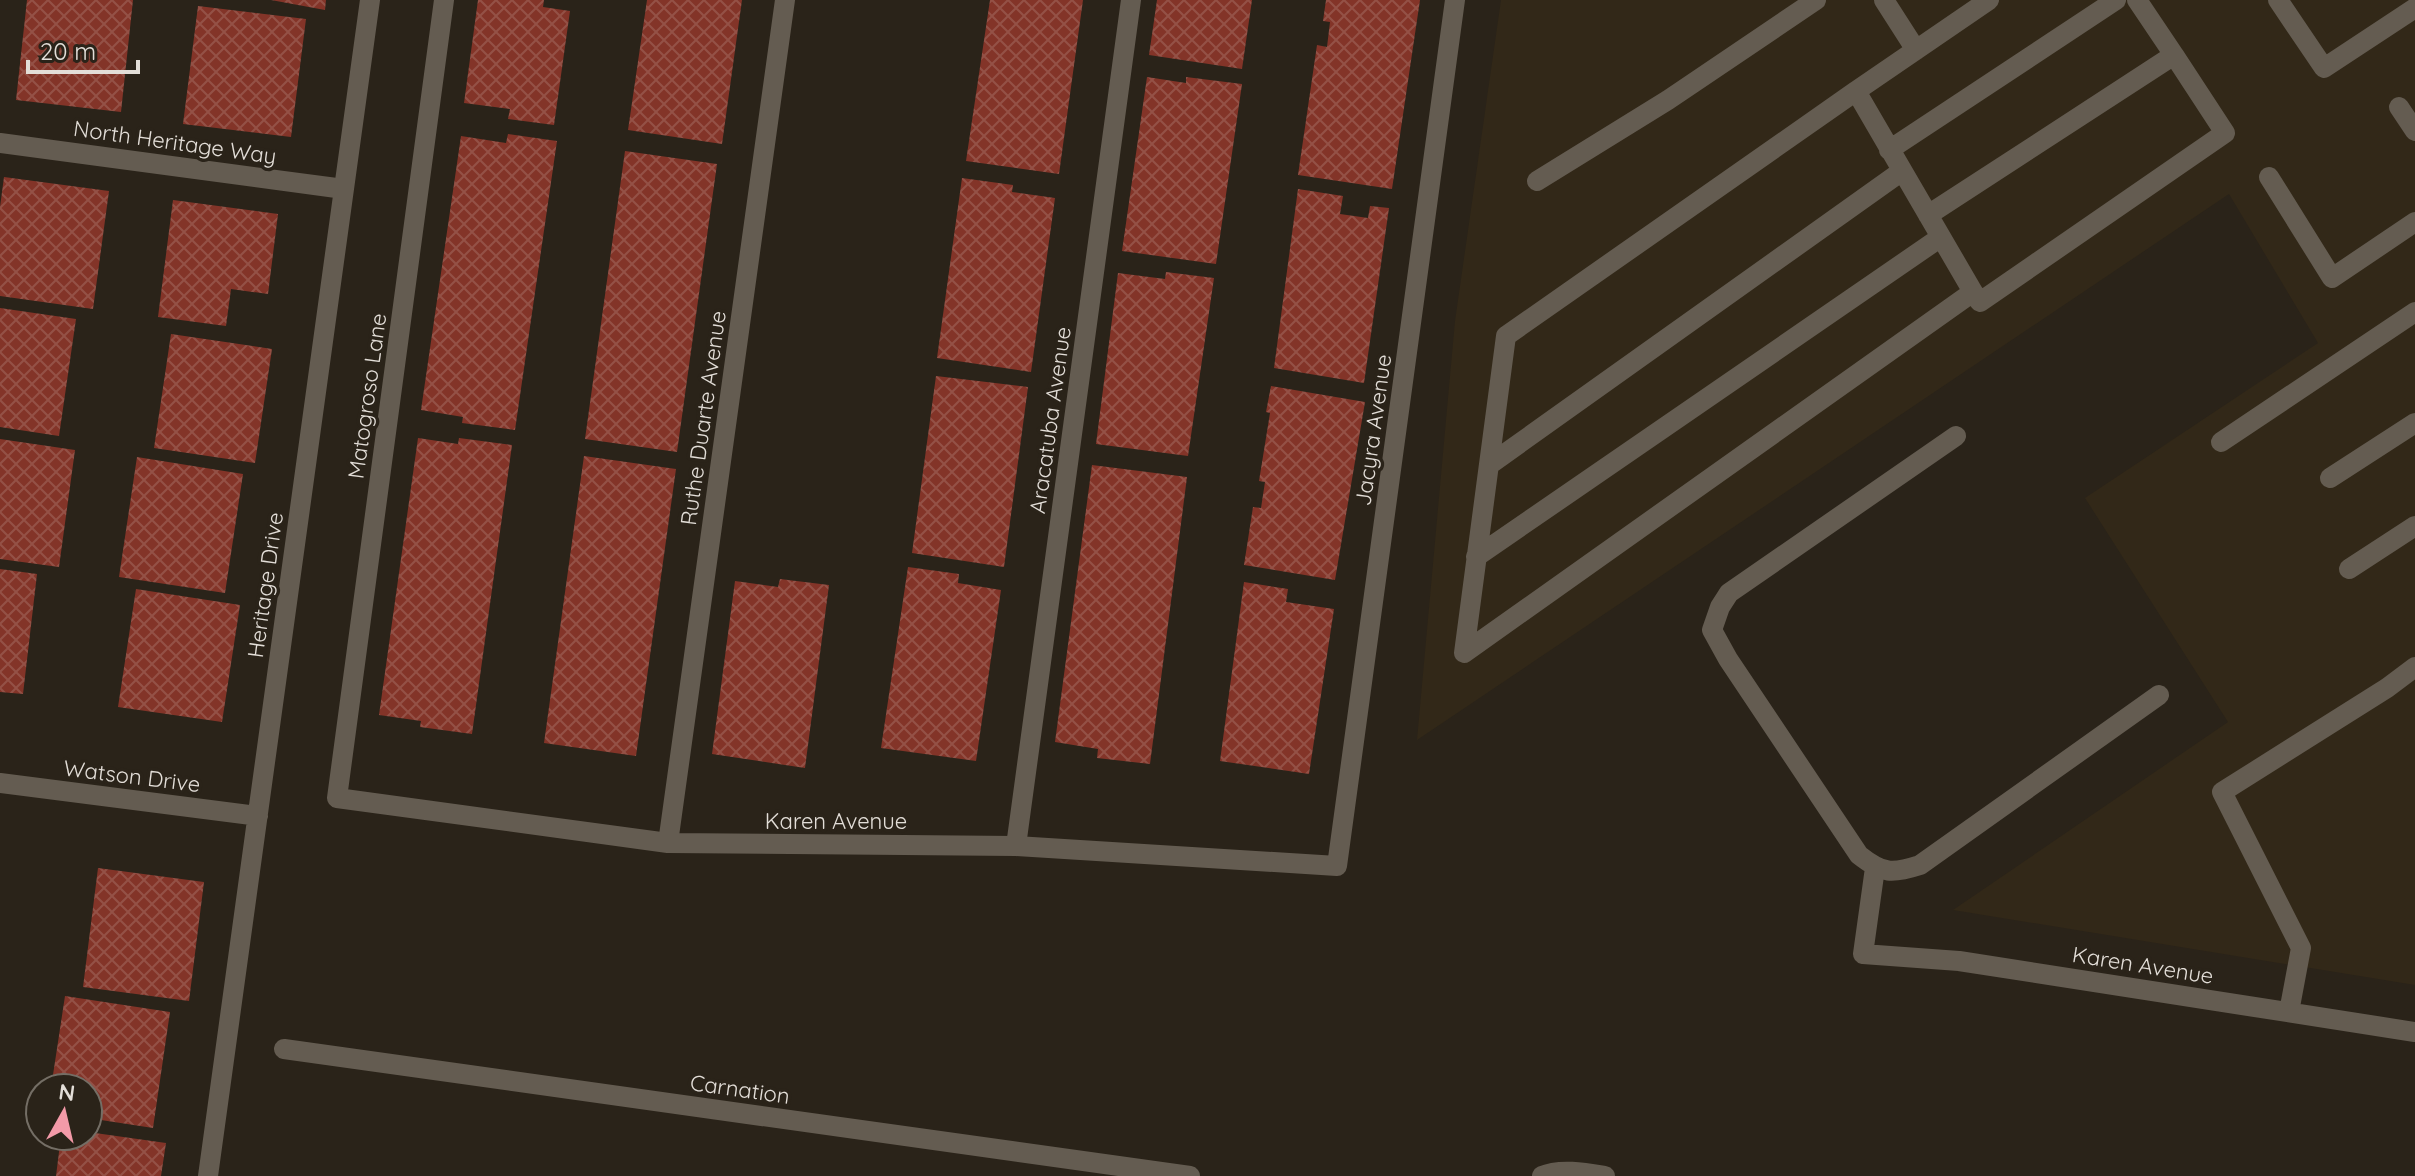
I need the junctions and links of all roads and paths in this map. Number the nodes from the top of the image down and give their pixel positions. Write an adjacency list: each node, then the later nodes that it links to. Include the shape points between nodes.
1 (370, 0): 23 (street, Heritage Drive)
2 (444, 0): 40 (street, Matogroso Lane)
3 (785, 0): 42 (street, Ruthe Duarte Avenue)
4 (1131, 0): 43 (street, Aracatuba Avenue)
5 (1455, 0): 44 (street, Jacyra Avenue)
6 (1816, 0): 22 (street)
7 (1884, 0): 13 (street)
8 (1989, 0): 13 (street)
9 (2116, 0): 19 (street)
10 (2137, 0): 14 (street)
11 (2278, 0): 12 (street, via 2324,68)
12 (2415, 8)
13 (1916, 50): 15 (street)
14 (2174, 55): 24 (street); 27 (street, via 2225,133 1980,302)
15 (1856, 91): 19 (street); 32 (street, via 1506,336)
16 (2399, 107): 17 (street)
17 (2415, 131)
18 (0, 143): 23 (street, North Heritage Way)
19 (1889, 150): 20 (street)
20 (1902, 171): 24 (street); 32 (street)
21 (2269, 177): 25 (street, via 2332,278)
22 (1537, 181)
23 (344, 189): 41 (street, Heritage Drive)
24 (1928, 215): 26 (street)
25 (2415, 222)
26 (1941, 237): 27 (street); 35 (street)
27 (1973, 292): 35 (street, via 1464,653)
28 (2415, 312): 31 (street)
29 (2415, 423): 33 (street)
30 (1956, 436): 45 (street, via 1729,593 1712,630 1859,855)
31 (2221, 442)
32 (1489, 465): 35 (street)
33 (2330, 478)
34 (2415, 526): 36 (street)
35 (1476, 557)
36 (2349, 569)
37 (2415, 667): 46 (street, via 2222,792 2301,948)
38 (2159, 695): 45 (street, via 1920,865 1897,872)
39 (0, 783): 41 (street, Watson Drive)
40 (337, 798): 42 (street, Karen Avenue)
41 (258, 816): 49 (street, Heritage Drive)
42 (668, 843): 43 (street, Karen Avenue)
43 (1016, 846): 44 (street, Karen Avenue)
44 (1337, 866)
45 (1875, 868): 46 (street, Karen Avenue, via 1863,954 1959,961)
46 (2289, 1012): 47 (street, Karen Avenue)
47 (2415, 1032)
48 (284, 1049): 50 (street, Carnation)
49 (208, 1176)
50 (1190, 1176)
51 (1542, 1176): 52 (street)
52 (1605, 1176)

